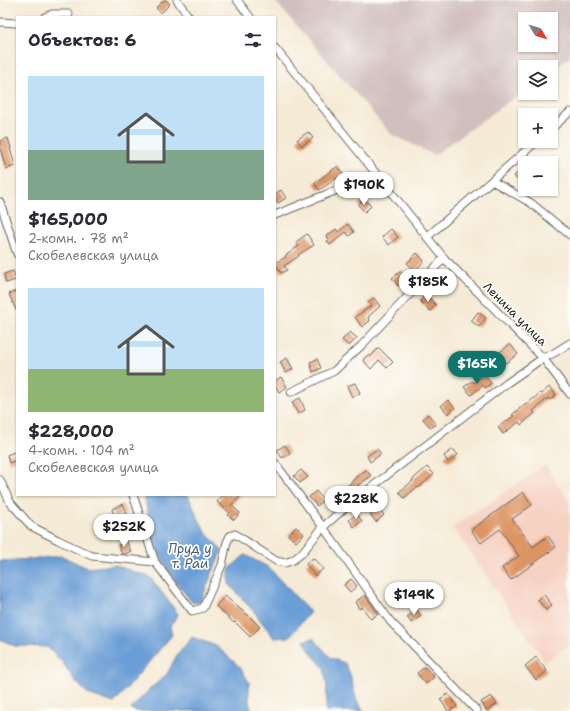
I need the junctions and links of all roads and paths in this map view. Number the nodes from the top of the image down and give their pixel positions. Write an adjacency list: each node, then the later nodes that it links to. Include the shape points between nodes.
1 (178, 0): 5 (street)
2 (237, 0): 6 (street)
3 (69, 14): 4 (street)
4 (47, 16)
5 (188, 16)
6 (249, 16)
7 (0, 22): 8 (street)
8 (16, 23)
9 (276, 49): 13 (street, Ленина улица)
10 (570, 112): 11 (street)
11 (558, 123)
12 (529, 148): 14 (street)
13 (377, 174): 16 (street); 18 (street, Ленина улица)
14 (492, 181): 17 (street, via 531,203); 18 (street)
15 (0, 202): 19 (street)
16 (276, 215)
17 (570, 235)
18 (427, 237): 20 (street, Ленина улица)
19 (16, 251)
20 (444, 258): 22 (street, Ленина улица); 23 (street, via 334,371)
21 (570, 343): 22 (street)
22 (543, 358): 24 (street, Ленина улица); 28 (street, via 507,383)
23 (291, 392)
24 (570, 394)
25 (276, 464): 28 (street)
26 (0, 480): 29 (street, via 10,502 31,526 92,556)
27 (133, 496): 29 (street)
28 (323, 527): 29 (street, via 301,554 285,563 276,561 235,534 230,536 222,565 203,608 192,611); 30 (street, via 390,621)
29 (155, 562)
30 (477, 711)

